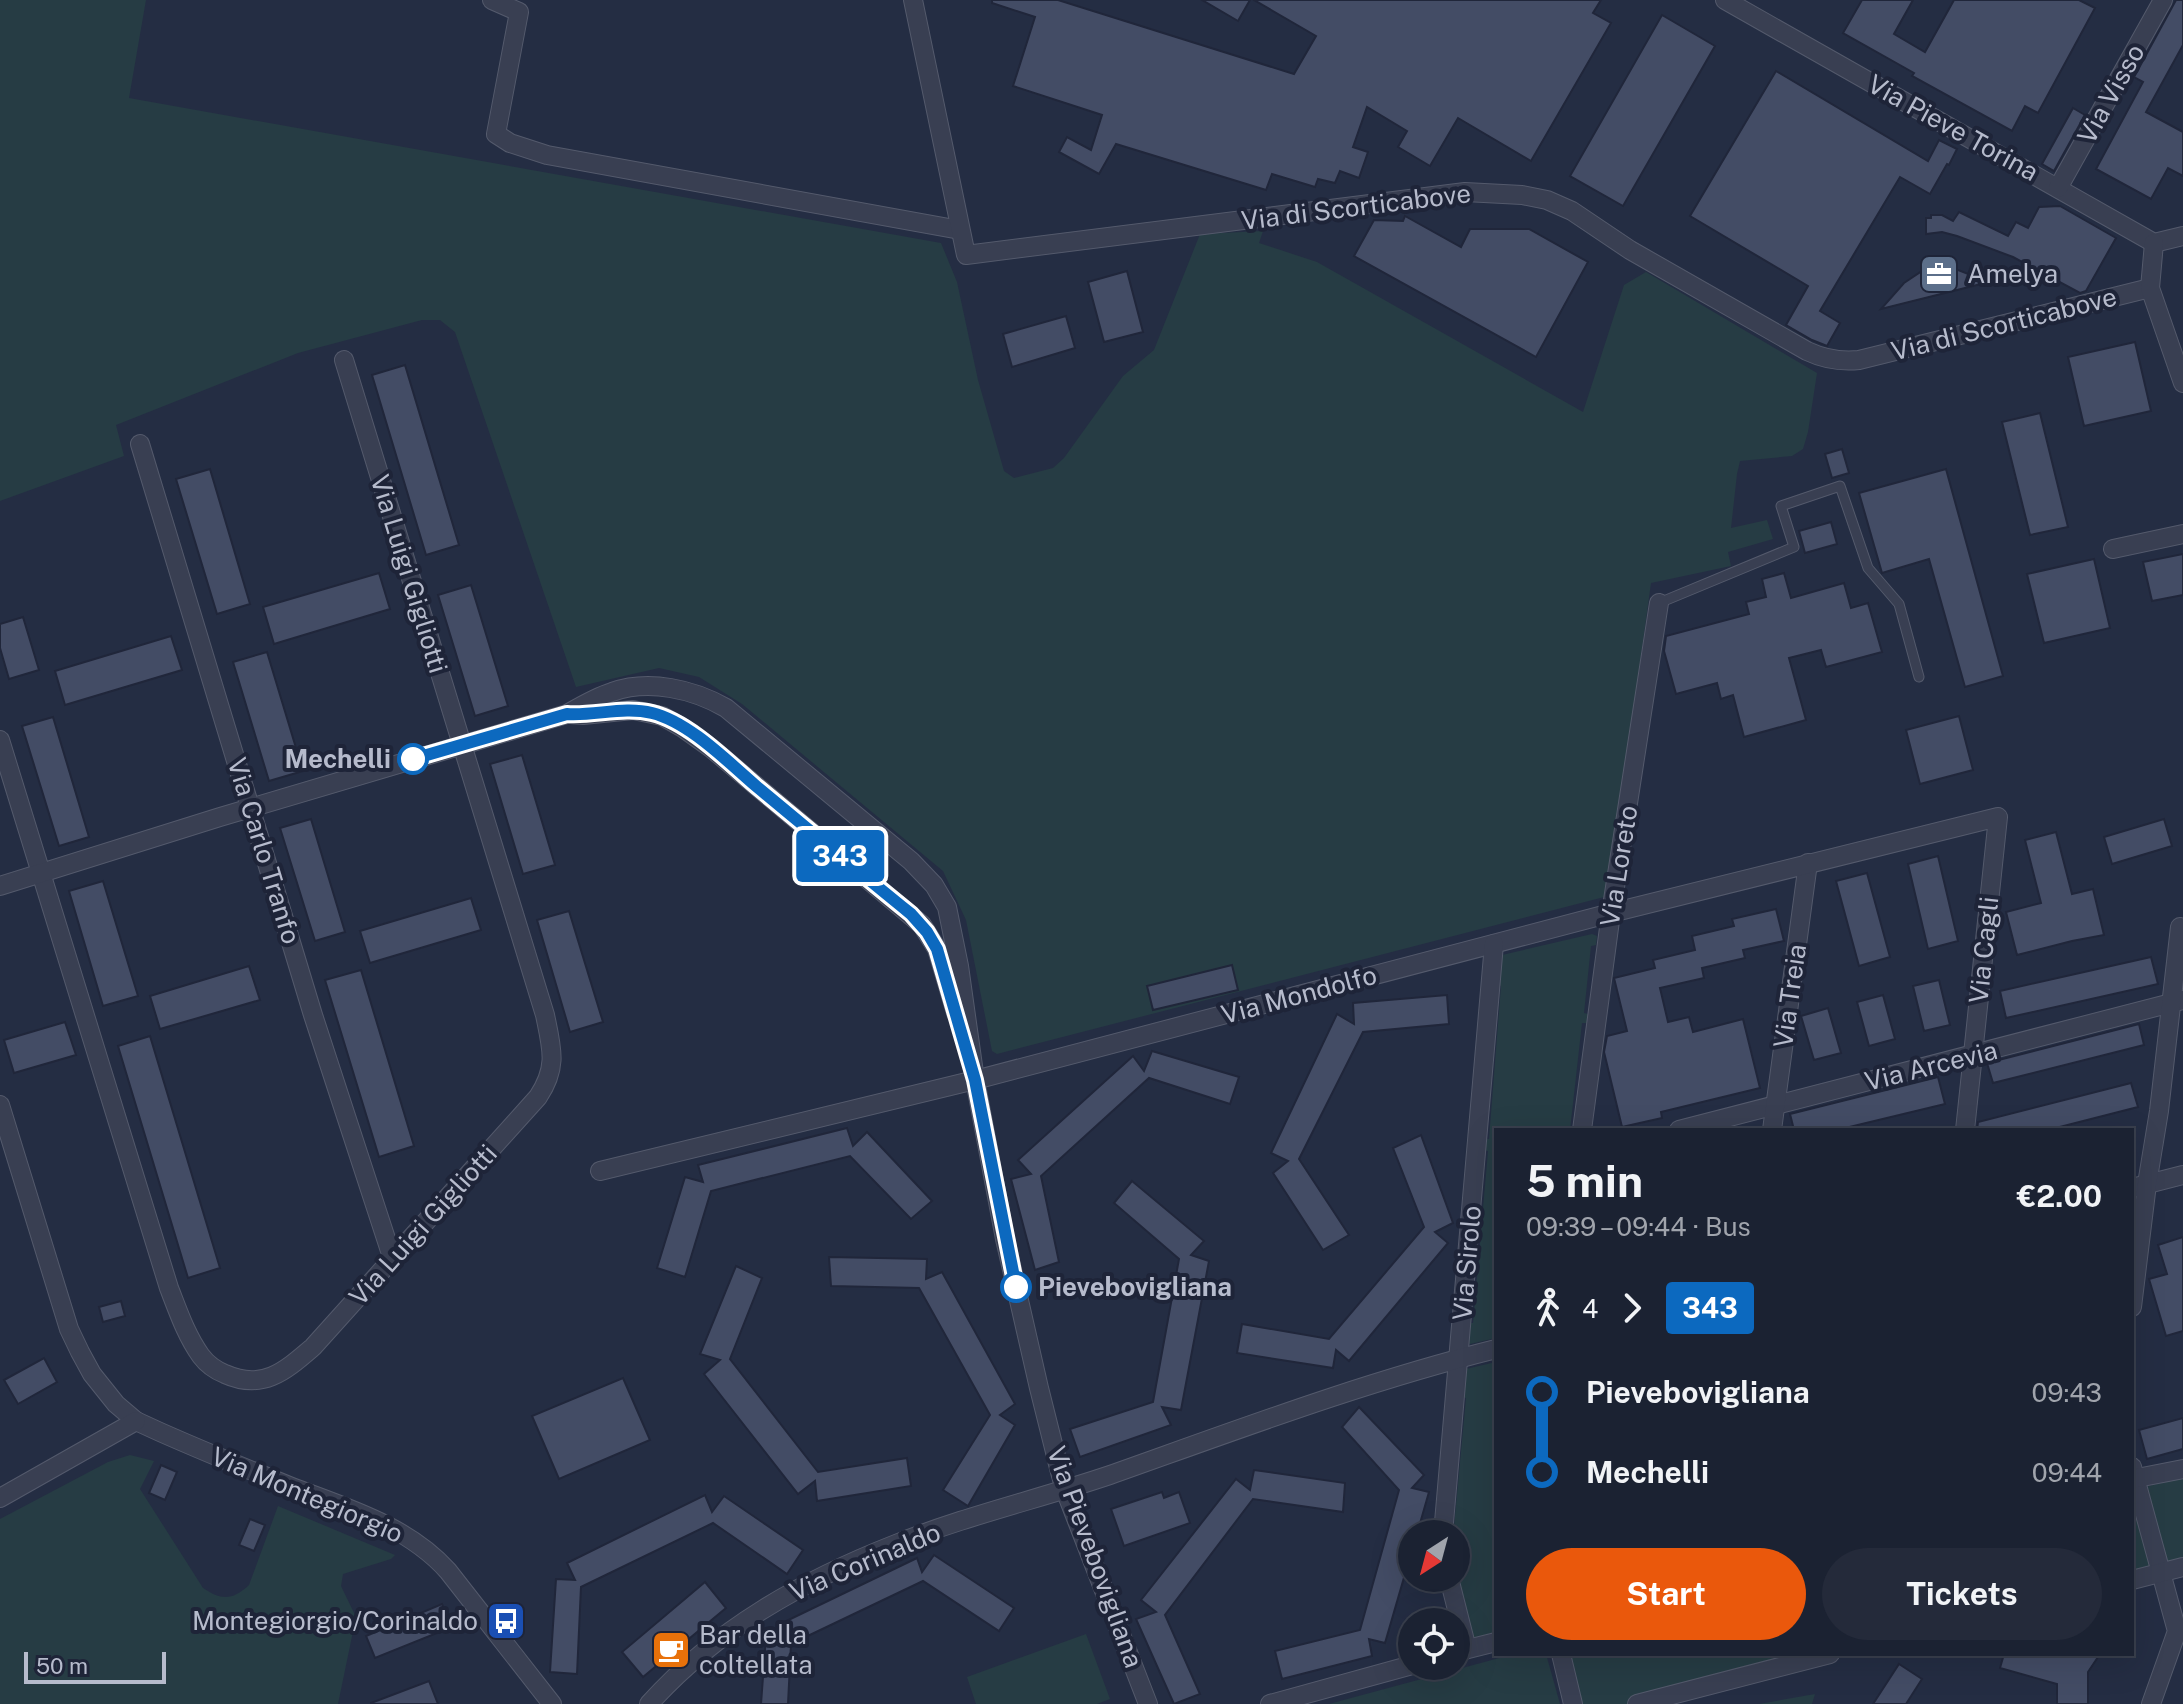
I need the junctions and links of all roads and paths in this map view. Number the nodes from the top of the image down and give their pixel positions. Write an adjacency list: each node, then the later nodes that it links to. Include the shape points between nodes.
1 (492, 0): 6 (street, via 519,12 496,134 510,143 547,155)
2 (913, 0): 6 (street, Via di Scorticabove)
3 (1725, 0): 5 (street, Via Pieve Torina)
4 (2163, 0): 5 (street, Via Visso)
5 (2058, 188): 8 (street, Via Pieve Torina)
6 (960, 230): 9 (street, Via di Scorticabove, via 966,255 1465,192 1522,195 1572,211 1820,358 1846,361)
7 (2183, 236): 8 (street)
8 (2154, 243): 9 (street, Via di Scorticabove)
9 (2150, 288): 11 (street, Via di Scorticabove)
10 (344, 360): 18 (street, Via Luigi Gigliotti)
11 (2183, 383)
12 (140, 444): 20 (street, Via Carlo Tranfo)
13 (2183, 534): 14 (street)
14 (2113, 549)
15 (1659, 603): 16 (lane, via 1794,547 1781,506 1840,486 1868,568 1899,604); 25 (street, Via Loreto)
16 (1919, 677)
17 (567, 714): 18 (street); 30 (street, via 633,710 671,721 711,748 911,914 937,949); 30 (street, via 614,691 636,687 684,690 715,702 911,861 947,907)
18 (462, 744): 20 (street); 40 (street, Via Luigi Gigliotti, via 545,1015 553,1052 551,1071 538,1097)
19 (2, 752): 23 (street, Via Luigi Gigliotti)
20 (252, 808): 23 (street); 40 (street, Via Carlo Tranfo)
21 (1998, 817): 22 (street, Via Mondolfo); 29 (street, Via Cagli)
22 (1808, 863): 25 (street, Via Mondolfo); 32 (street, Via Treia)
23 (42, 874): 24 (street); 40 (street, Via Luigi Gigliotti, via 169,1288 206,1362 241,1380 279,1374 313,1347)
24 (0, 886)
25 (1611, 913): 27 (street, Via Mondolfo); 33 (street, Via Loreto)
26 (2180, 927): 28 (street)
27 (1494, 944): 30 (street, Via Mondolfo); 43 (street, Via Sirolo)
28 (2177, 1002): 29 (street, Via Arcevia); 39 (street, via 2159,1111)
29 (1974, 1055): 32 (street, Via Arcevia); 36 (street, Via Cagli)
30 (975, 1080): 37 (street, Via Mondolfo); 48 (street, Via Pievebovigliana, via 1009,1254)
31 (0, 1105): 44 (street, via 69,1329 98,1382)
32 (1775, 1106): 34 (street, Via Arcevia); 35 (street, Via Treia)
33 (1582, 1128)
34 (1687, 1128)
35 (1772, 1128)
36 (1965, 1128)
37 (600, 1171)
38 (2183, 1175): 39 (street)
39 (2139, 1186): 41 (street)
40 (392, 1257)
41 (2134, 1272)
42 (1494, 1349): 43 (street)
43 (1459, 1358): 48 (street, Via Corinaldo); 50 (street, Via Sirolo)
44 (136, 1421): 49 (street); 60 (street, Via Montegiorgio, via 413,1540 448,1571)
45 (2183, 1469): 46 (street)
46 (2134, 1475)
47 (2134, 1478): 52 (street)
48 (1065, 1490): 61 (street, Via Corinaldo, via 898,1543 785,1596 719,1638); 62 (street, Via Pievebovigliana)
49 (0, 1498)
50 (1444, 1520)
51 (2183, 1567): 52 (street)
52 (2161, 1573): 53 (street); 66 (street, via 2177,1631)
53 (2134, 1580)
54 (1494, 1643): 55 (street)
55 (1470, 1649)
56 (1561, 1656): 64 (street)
57 (1813, 1656): 58 (street)
58 (1772, 1661): 65 (street)
59 (1398, 1669): 63 (street)
60 (552, 1704)
61 (649, 1704)
62 (1148, 1704)
63 (1270, 1704)
64 (1573, 1704)
65 (1637, 1704)
66 (2151, 1704)

